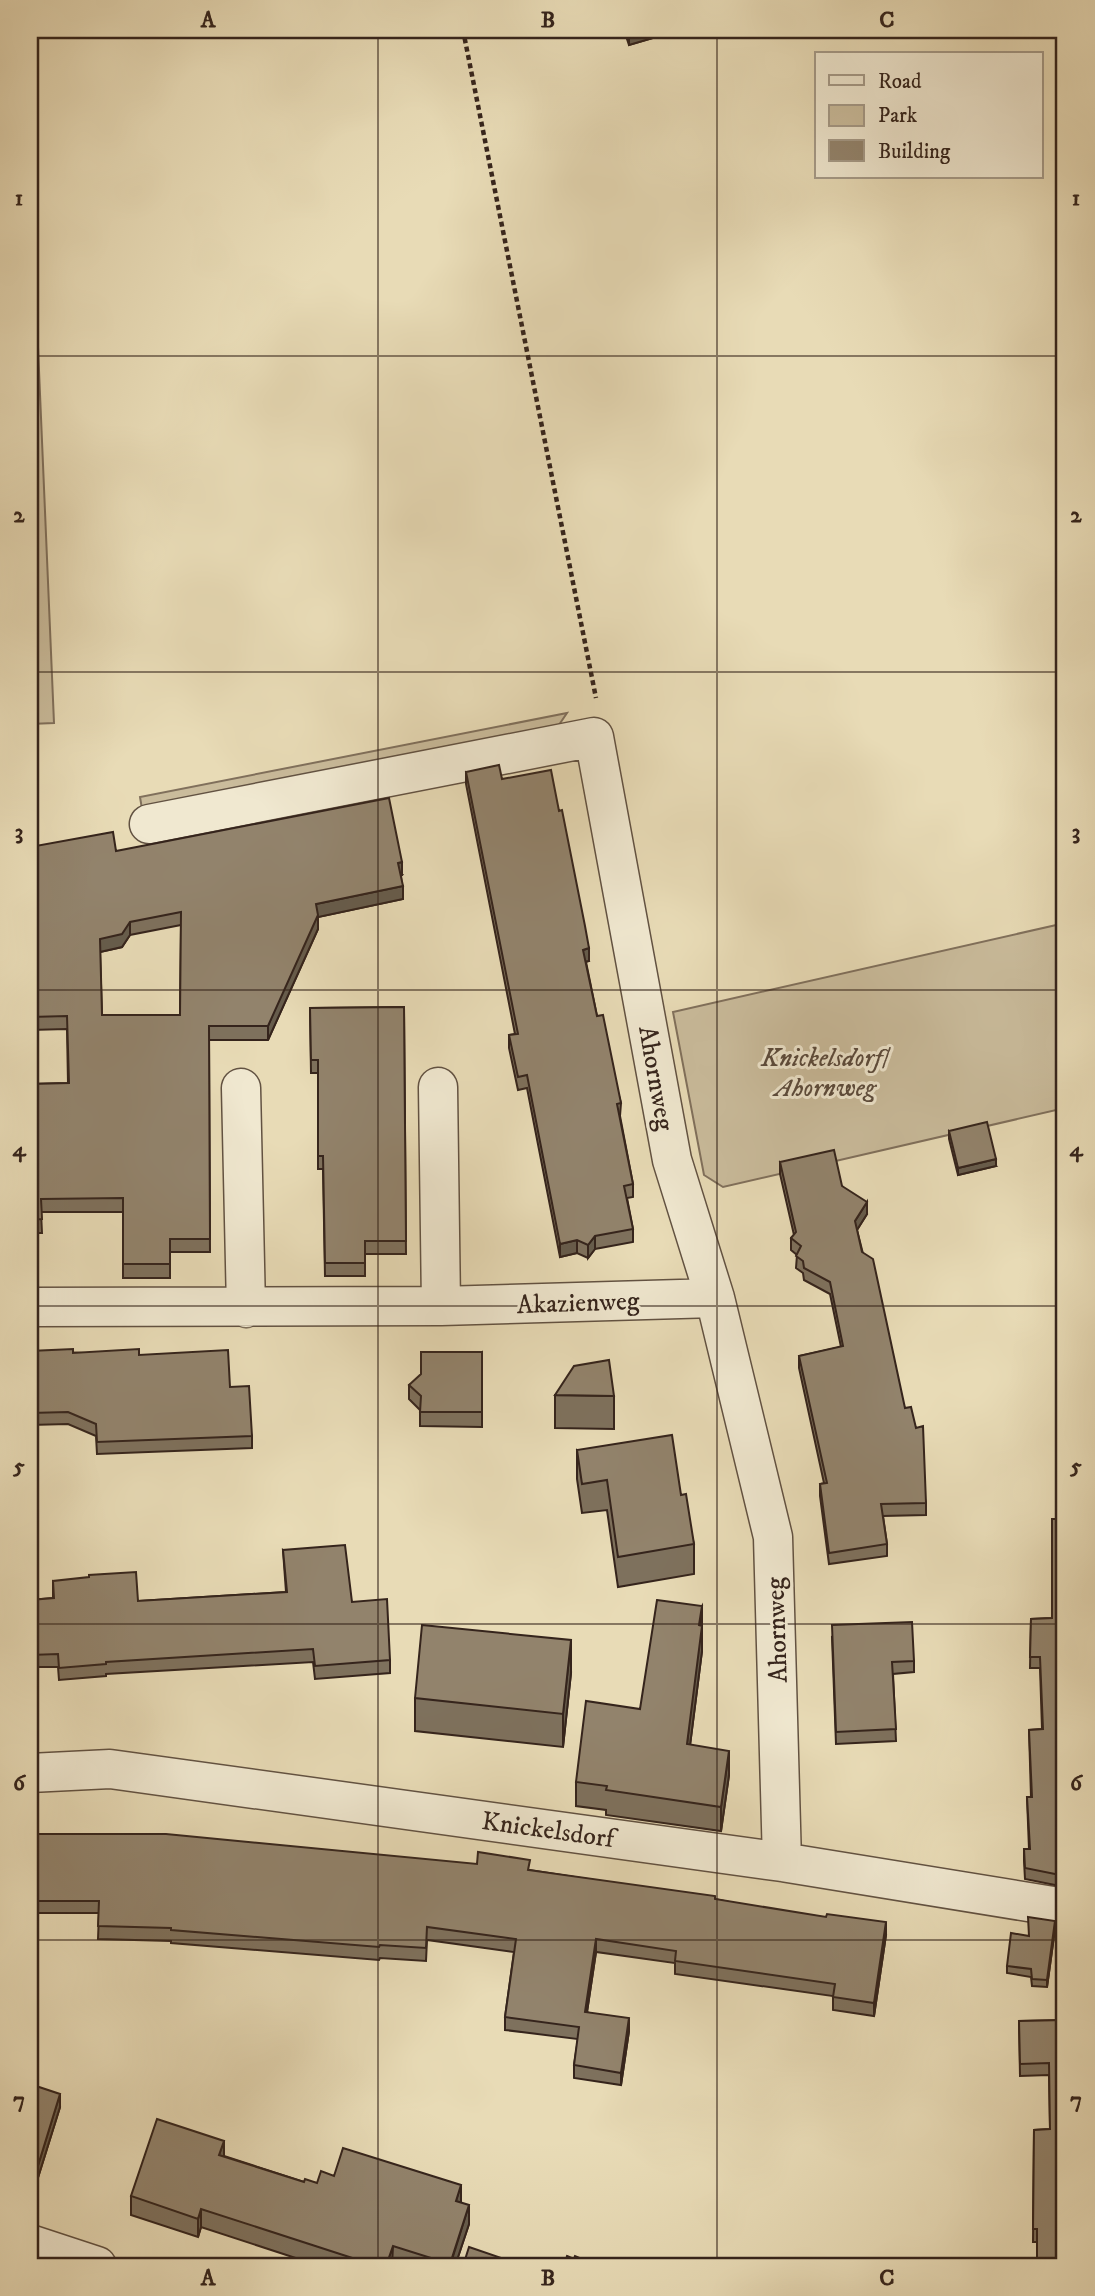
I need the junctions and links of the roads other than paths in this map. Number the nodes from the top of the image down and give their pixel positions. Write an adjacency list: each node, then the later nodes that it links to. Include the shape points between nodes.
1 (149, 824): 4 (street, Ahornweg, via 594,737 672,1160)
2 (438, 1087): 5 (street)
3 (241, 1088): 7 (street)
4 (715, 1298): 5 (street, Akazienweg); 9 (street, Ahornweg, via 773,1536)
5 (441, 1306): 7 (street, Akazienweg)
6 (30, 1307): 7 (street, Akazienweg)
7 (246, 1308)
8 (30, 1773): 9 (street, Knickelsdorf, via 110,1769)
9 (782, 1862): 10 (street, Knickelsdorf)
10 (1065, 1908)
11 (30, 2244): 12 (street)
12 (97, 2266)

